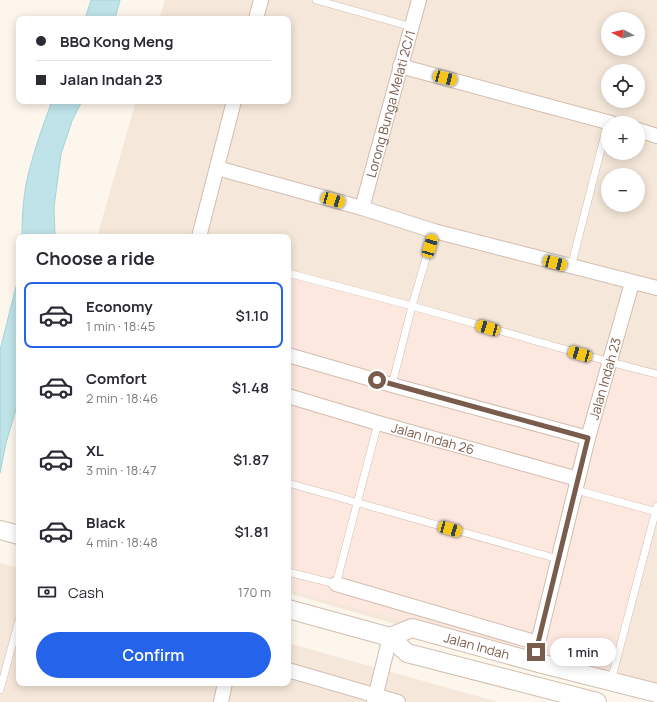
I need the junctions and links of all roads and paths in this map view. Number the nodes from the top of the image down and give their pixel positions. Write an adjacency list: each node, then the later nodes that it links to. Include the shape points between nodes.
1 (261, 0): 4 (street)
2 (316, 0): 5 (lane)
3 (419, 0): 5 (street, Lorong Bunga Melati 2C/1)
4 (257, 16)
5 (412, 26): 6 (street, Lorong Bunga Melati 2C/1)
6 (400, 66): 8 (street); 13 (street, Lorong Bunga Melati 2C/1)
7 (233, 104): 12 (street)
8 (601, 121)
9 (645, 132): 10 (street)
10 (657, 136)
11 (601, 155): 16 (lane)
12 (217, 168): 13 (street); 15 (street)
13 (362, 208): 14 (street)
14 (434, 230): 16 (street); 20 (lane)
15 (200, 234)
16 (570, 267): 18 (street)
17 (291, 274): 20 (lane)
18 (632, 283): 19 (street); 22 (street, Jalan Indah 23)
19 (657, 288)
20 (412, 306): 22 (lane); 24 (lane)
21 (291, 356): 24 (street)
22 (610, 362): 23 (lane); 27 (street, Jalan Indah 23)
23 (657, 374)
24 (392, 385): 27 (street)
25 (291, 397): 26 (street, Jalan Indah 26)
26 (378, 423): 29 (street, Jalan Indah 26); 30 (lane)
27 (588, 438): 29 (street, Jalan Indah 23)
28 (291, 484): 30 (lane)
29 (577, 485): 31 (lane); 34 (street, Jalan Indah 23)
30 (358, 503): 34 (lane); 36 (lane)
31 (657, 510): 43 (lane)
32 (0, 530): 33 (street)
33 (16, 534)
34 (558, 559): 40 (street, Jalan Indah 23)
35 (291, 573): 36 (lane)
36 (336, 584): 40 (street)
37 (291, 610): 39 (street, Jalan Indah)
38 (16, 631): 45 (lane)
39 (390, 637): 41 (street, Jalan Indah, via 412,628); 47 (street); 50 (street, Jalan Indah, via 407,653)
40 (538, 643): 41 (street, Jalan Indah 23)
41 (535, 662): 43 (street, Jalan Indah)
42 (291, 671): 47 (street)
43 (611, 681): 46 (street, Jalan Indah)
44 (224, 686): 48 (street)
45 (0, 690)
46 (657, 693)
47 (375, 699): 49 (street)
48 (221, 702)
49 (398, 702)
50 (597, 702)

